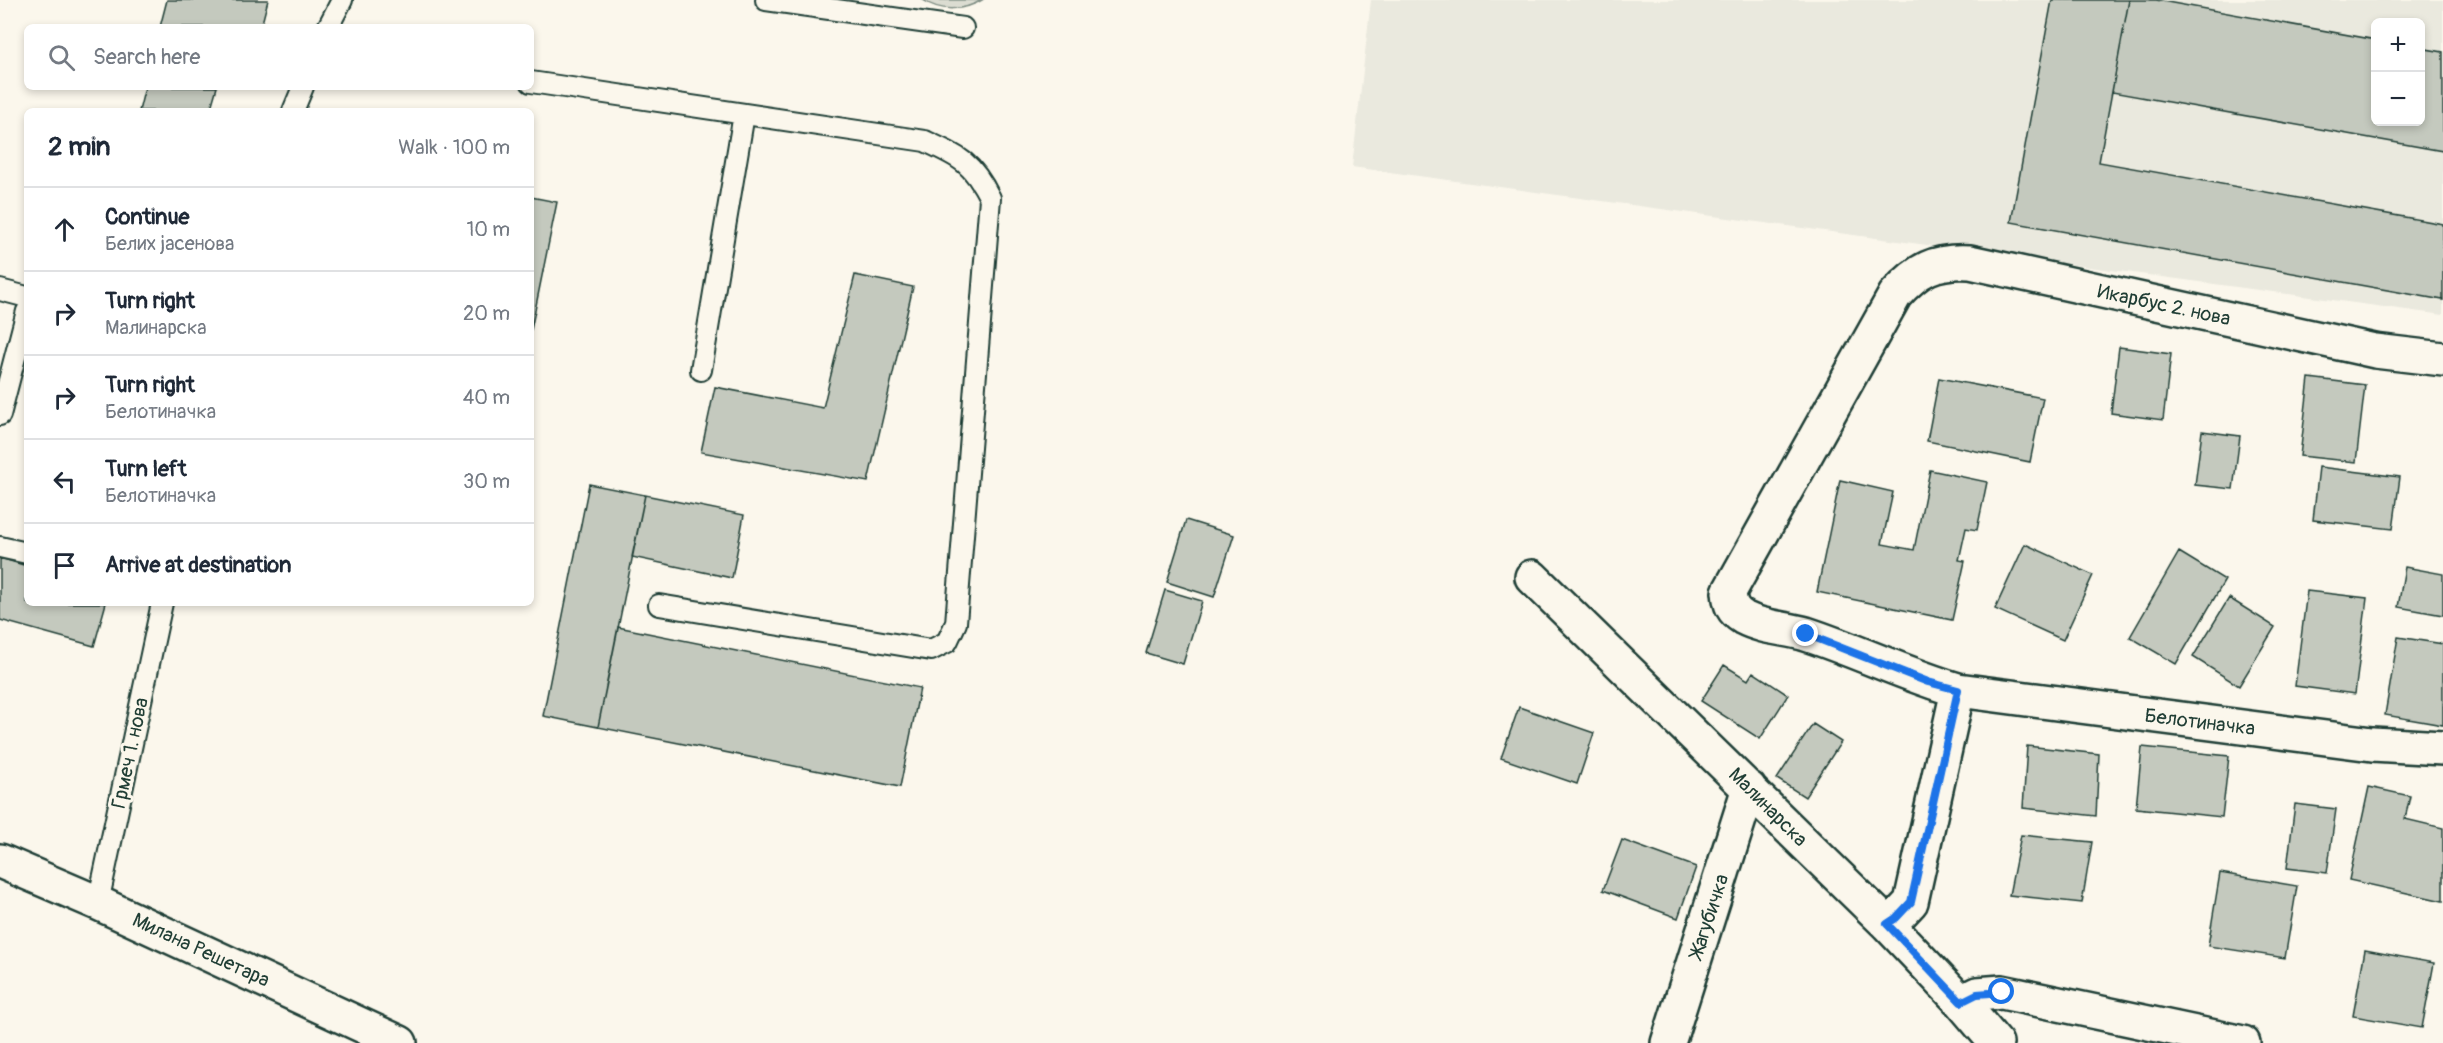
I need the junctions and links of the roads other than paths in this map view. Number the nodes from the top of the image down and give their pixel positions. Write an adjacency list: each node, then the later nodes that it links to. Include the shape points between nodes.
1 (342, 0): 3 (lane)
2 (766, 0): 4 (lane)
3 (330, 24)
4 (963, 28)
5 (534, 82): 8 (lane)
6 (302, 90): 7 (lane)
7 (294, 108)
8 (744, 114): 13 (lane); 18 (lane, via 925,141 956,154 978,175 990,198 956,623 947,642 931,650)
9 (0, 290): 10 (lane)
10 (24, 296)
11 (24, 322): 14 (lane)
12 (2443, 359): 20 (street, Икарбус 2. нова, via 2375,351 1970,262 1949,261 1928,267 1910,277 1894,295 1729,592)
13 (701, 370)
14 (0, 415)
15 (0, 547): 16 (lane)
16 (24, 552)
17 (1532, 577): 23 (street, Малинарска)
18 (659, 605)
19 (161, 606): 25 (lane, Грмеч 1. нова)
20 (1735, 612): 21 (street, Белотиначка, via 1754,622 1806,634)
21 (1958, 690): 22 (street, Белотиначка, via 2372,744); 26 (street, via 1911,902)
22 (2443, 748)
23 (1749, 788): 26 (street, Малинарска); 29 (street, Жагубичка)
24 (0, 861): 25 (street, Милана Решетара)
25 (98, 903): 28 (street, Милана Решетара)
26 (1887, 924): 27 (street, Малинарска)
27 (1961, 1002): 30 (street, Малинарска); 31 (street, via 1977,994 2002,992)
28 (400, 1043)
29 (1668, 1043)
30 (1996, 1043)
31 (2244, 1043)

